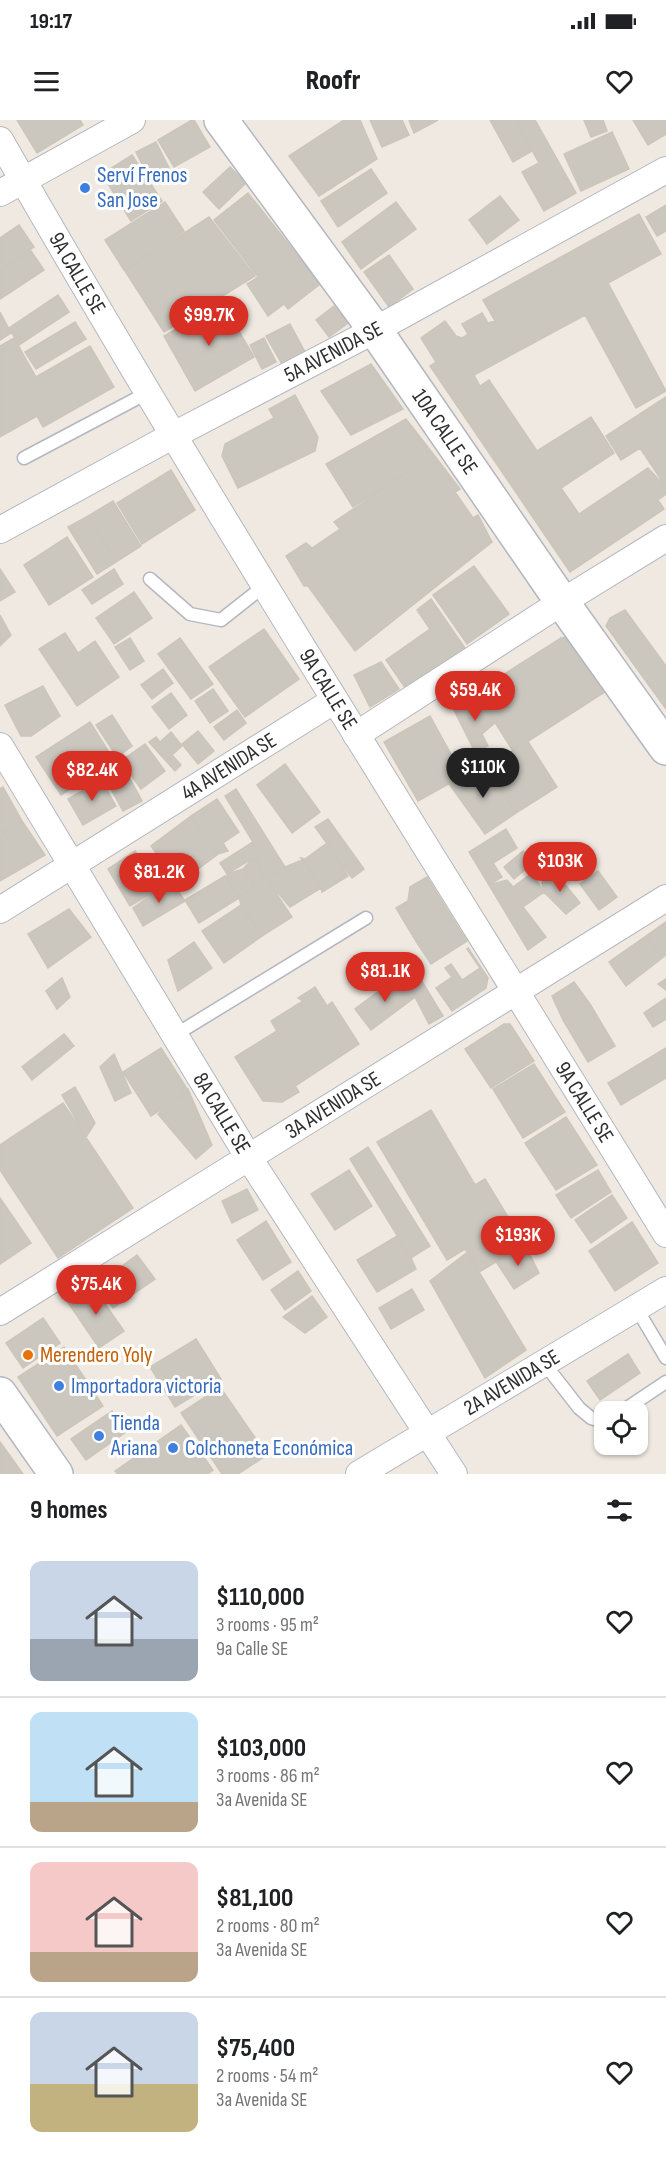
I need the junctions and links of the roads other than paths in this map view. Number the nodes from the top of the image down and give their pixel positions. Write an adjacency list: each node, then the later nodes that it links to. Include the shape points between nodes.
1 (132, 120): 5 (street)
2 (220, 120): 7 (street, 10A CALLE SE)
3 (0, 140): 5 (street, 9A CALLE SE)
4 (666, 170): 7 (street, 5A AVENIDA SE)
5 (23, 180): 6 (street); 8 (street, 9A CALLE SE)
6 (0, 193)
7 (375, 330): 9 (street, 5A AVENIDA SE); 15 (street, 10A CALLE SE)
8 (147, 393): 9 (street, 9A CALLE SE); 10 (lane)
9 (172, 436): 11 (street, 5A AVENIDA SE); 14 (street, 9A CALLE SE)
10 (24, 458)
11 (0, 530)
12 (666, 538): 15 (street)
13 (150, 579): 14 (lane, via 190,614 220,620)
14 (264, 586): 16 (street, 9A CALLE SE)
15 (562, 602): 17 (street); 19 (street, 10A CALLE SE)
16 (335, 700): 17 (street, 9A CALLE SE); 20 (street, 4A AVENIDA SE)
17 (356, 735): 24 (street, 9A CALLE SE)
18 (0, 746): 20 (street, 8A CALLE SE)
19 (666, 748)
20 (72, 864): 22 (street, 4A AVENIDA SE); 25 (street, 8A CALLE SE)
21 (666, 898): 24 (street, 3A AVENIDA SE)
22 (0, 910)
23 (366, 918): 25 (lane)
24 (516, 991): 26 (street, 3A AVENIDA SE); 27 (street, 9A CALLE SE)
25 (175, 1035): 26 (street, 8A CALLE SE)
26 (249, 1158): 30 (street, 3A AVENIDA SE); 37 (street, 8A CALLE SE)
27 (666, 1234)
28 (666, 1290): 29 (street, 2A AVENIDA SE)
29 (637, 1309): 31 (lane); 32 (street, 2A AVENIDA SE)
30 (0, 1312)
31 (666, 1358)
32 (544, 1363): 36 (lane, via 579,1408); 37 (street, 2A AVENIDA SE)
33 (666, 1382): 35 (lane)
34 (0, 1394): 38 (street)
35 (638, 1401)
36 (594, 1419)
37 (427, 1432): 39 (street, 2A AVENIDA SE); 40 (street, 8A CALLE SE)
38 (56, 1474)
39 (359, 1474)
40 (454, 1474)

